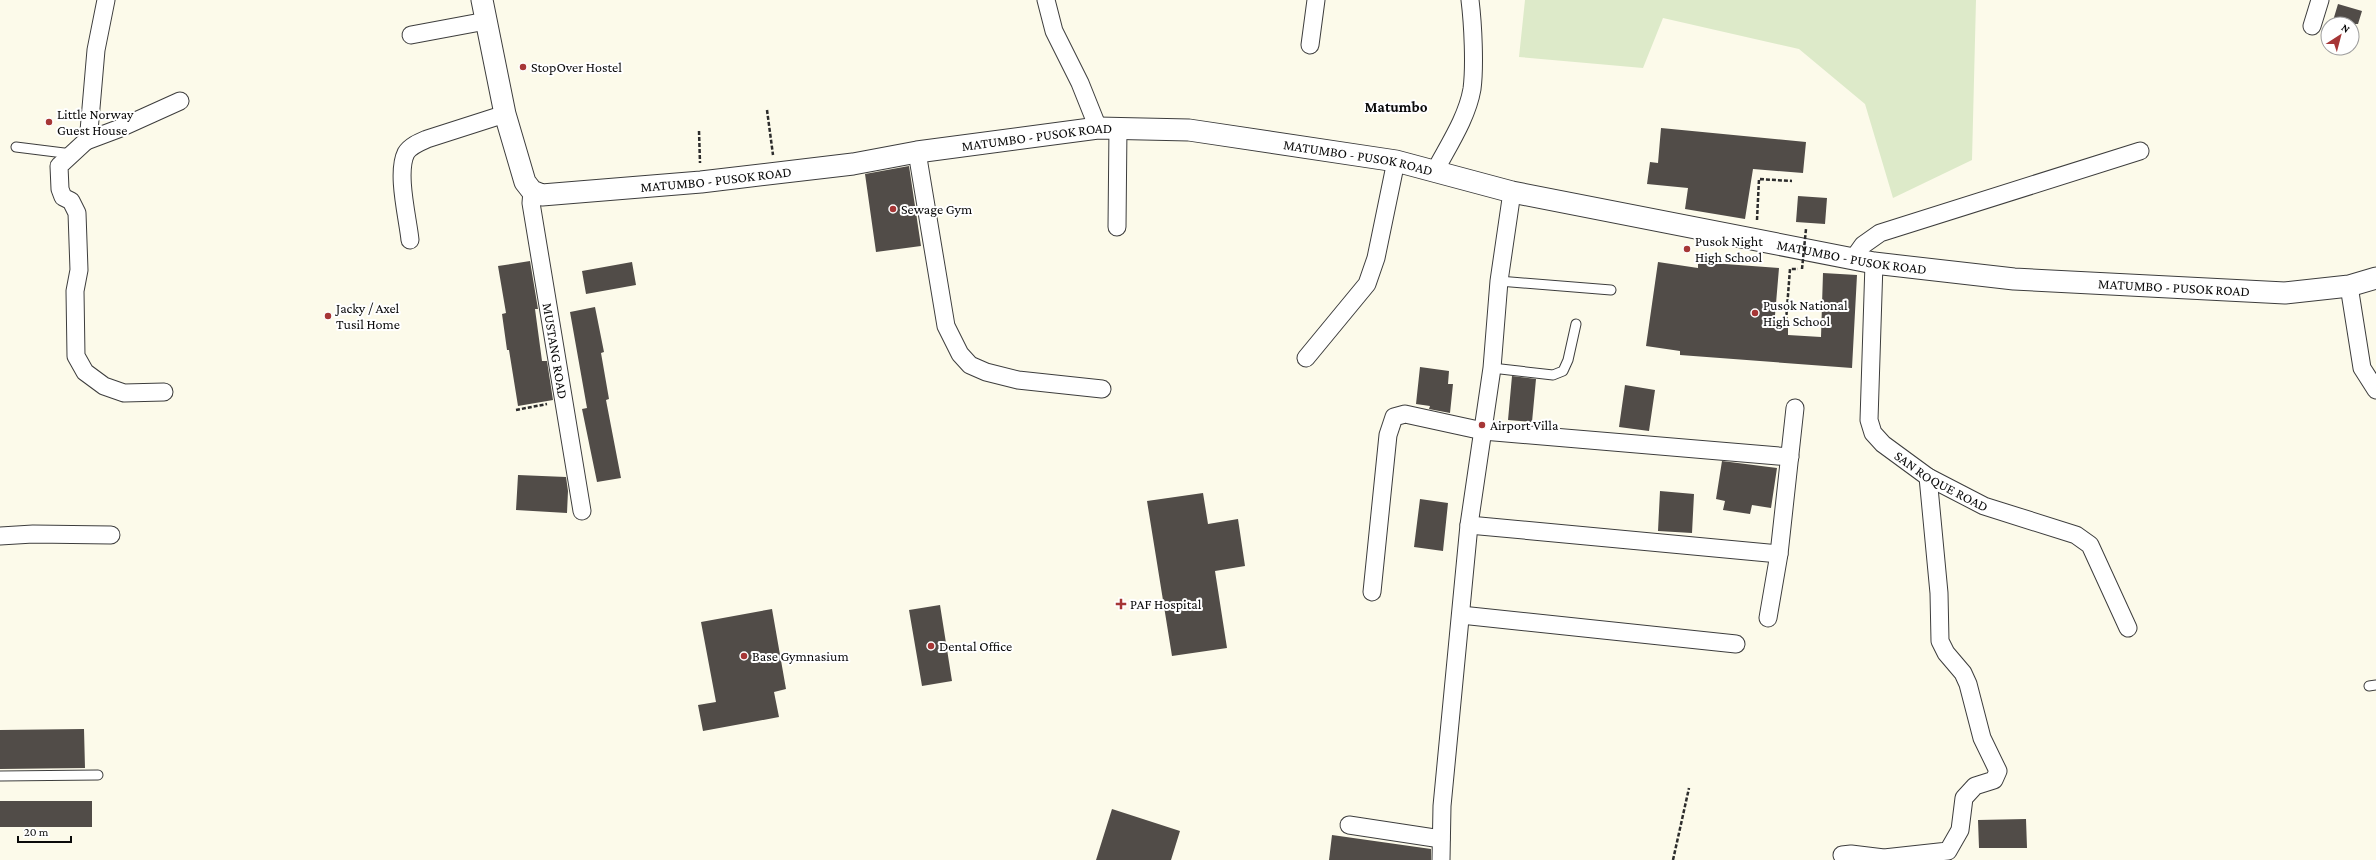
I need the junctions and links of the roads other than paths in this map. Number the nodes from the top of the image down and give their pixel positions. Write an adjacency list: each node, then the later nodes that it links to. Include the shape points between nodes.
1 (106, 0): 14 (street, via 96,50)
2 (482, 0): 7 (street)
3 (1046, 0): 13 (street, via 1054,31 1080,83)
4 (1316, 0): 10 (street)
5 (1470, 0): 20 (street, via 1472,90 1461,122)
6 (2320, 0): 8 (street)
7 (486, 21): 9 (street); 12 (street)
8 (2312, 26)
9 (411, 35)
10 (1310, 45)
11 (180, 101): 14 (street, via 118,130)
12 (505, 114): 21 (street, via 525,182); 24 (street, via 426,139 406,153 402,172)
13 (1108, 127): 17 (street, MATUMBO - PUSOK ROAD); 19 (street, MATUMBO - PUSOK ROAD, via 1189,130); 23 (street)
14 (86, 141): 18 (street)
15 (16, 147): 18 (lane)
16 (2140, 151): 25 (street, via 1880,233 1863,245)
17 (917, 152): 21 (street, MATUMBO - PUSOK ROAD, via 853,164 701,182 542,195); 34 (street, via 946,326 960,354 970,365 1018,380)
18 (73, 154): 36 (street, via 59,166 59,173 63,197 71,201 77,213 79,270 75,292 76,356 85,372 104,386 124,393)
19 (1396, 161): 20 (street, MATUMBO - PUSOK ROAD); 32 (street, via 1376,258 1366,284)
20 (1435, 171): 22 (street, MATUMBO - PUSOK ROAD)
21 (532, 191): 41 (street, MUSTANG ROAD, via 531,203)
22 (1512, 192): 25 (street, MATUMBO - PUSOK ROAD); 28 (street)
23 (1117, 227)
24 (410, 240)
25 (1853, 259): 26 (street, MATUMBO - PUSOK ROAD)
26 (1874, 263): 29 (street, MATUMBO - PUSOK ROAD, via 2014,279 2213,291 2285,294); 40 (street, SAN ROQUE ROAD, via 1869,420 1874,433 1883,444)
27 (2376, 278): 29 (street, MATUMBO - PUSOK ROAD)
28 (1499, 282): 30 (lane); 33 (street)
29 (2349, 286): 35 (street, via 2362,368)
30 (1611, 290)
31 (1576, 324): 33 (lane, via 1563,371 1553,375)
32 (1306, 358)
33 (1492, 368): 38 (street)
34 (1102, 389)
35 (2376, 390)
36 (164, 392)
37 (1795, 408): 39 (street)
38 (1483, 431): 39 (street); 42 (street); 46 (street, via 1405,414 1394,417 1388,435)
39 (1790, 457): 45 (street)
40 (1928, 477): 49 (street, SAN ROQUE ROAD, via 1984,506 2076,535 2090,545); 55 (street, via 1939,592 1940,641 1968,684 1982,738 1998,771 1994,780 1975,786 1964,798 1960,830 1948,851 1884,858)
41 (582, 511)
42 (1469, 525): 45 (street); 47 (street)
43 (111, 535): 44 (street)
44 (0, 536)
45 (1779, 554): 48 (street)
46 (1372, 592)
47 (1461, 615): 50 (street); 54 (street)
48 (1768, 618)
49 (2128, 628)
50 (1736, 644)
51 (98, 774): 52 (lane)
52 (0, 776)
53 (1349, 825): 54 (street)
54 (1441, 839): 56 (street)
55 (1842, 855)
56 (1441, 860)

